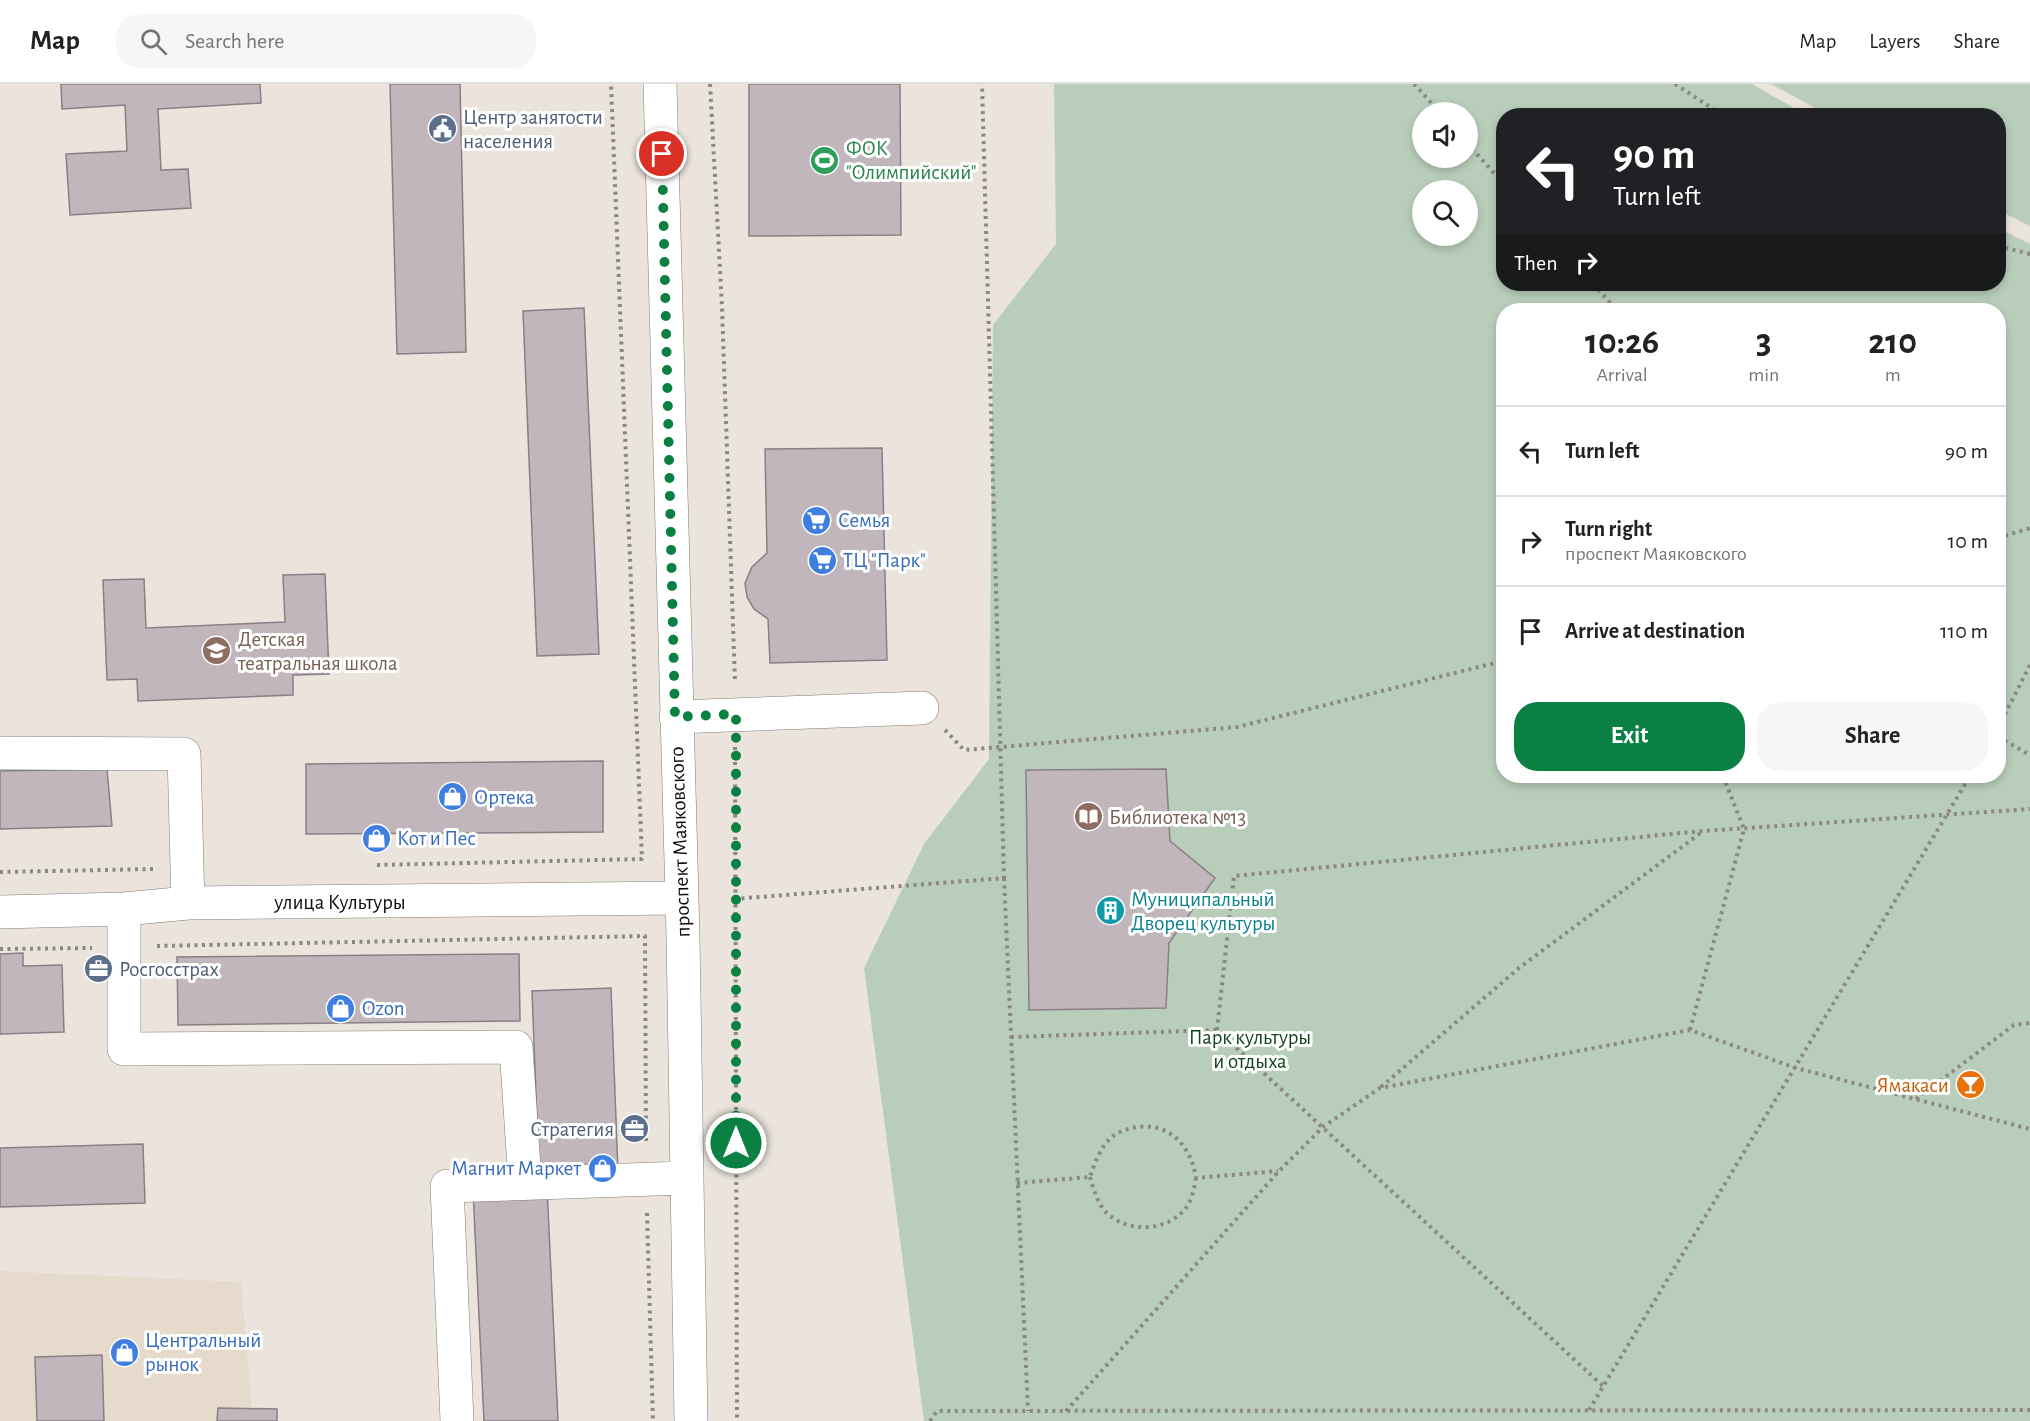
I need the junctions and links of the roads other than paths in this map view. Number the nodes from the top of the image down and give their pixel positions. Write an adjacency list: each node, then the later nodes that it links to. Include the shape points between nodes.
1 (660, 84): 3 (street, проспект Маяковского)
2 (922, 708): 3 (street)
3 (675, 717): 5 (street, проспект Маяковского)
4 (0, 753): 6 (street, via 184,754)
5 (681, 898): 6 (street, улица Культуры); 9 (street, проспект Маяковского)
6 (188, 903): 7 (street, улица Культуры)
7 (124, 909): 8 (street, улица Культуры); 10 (street, via 124,1049 516,1047)
8 (0, 912)
9 (685, 1178): 10 (street); 12 (street, проспект Маяковского)
10 (525, 1183): 11 (street, via 447,1186)
11 (457, 1421)
12 (691, 1421)

